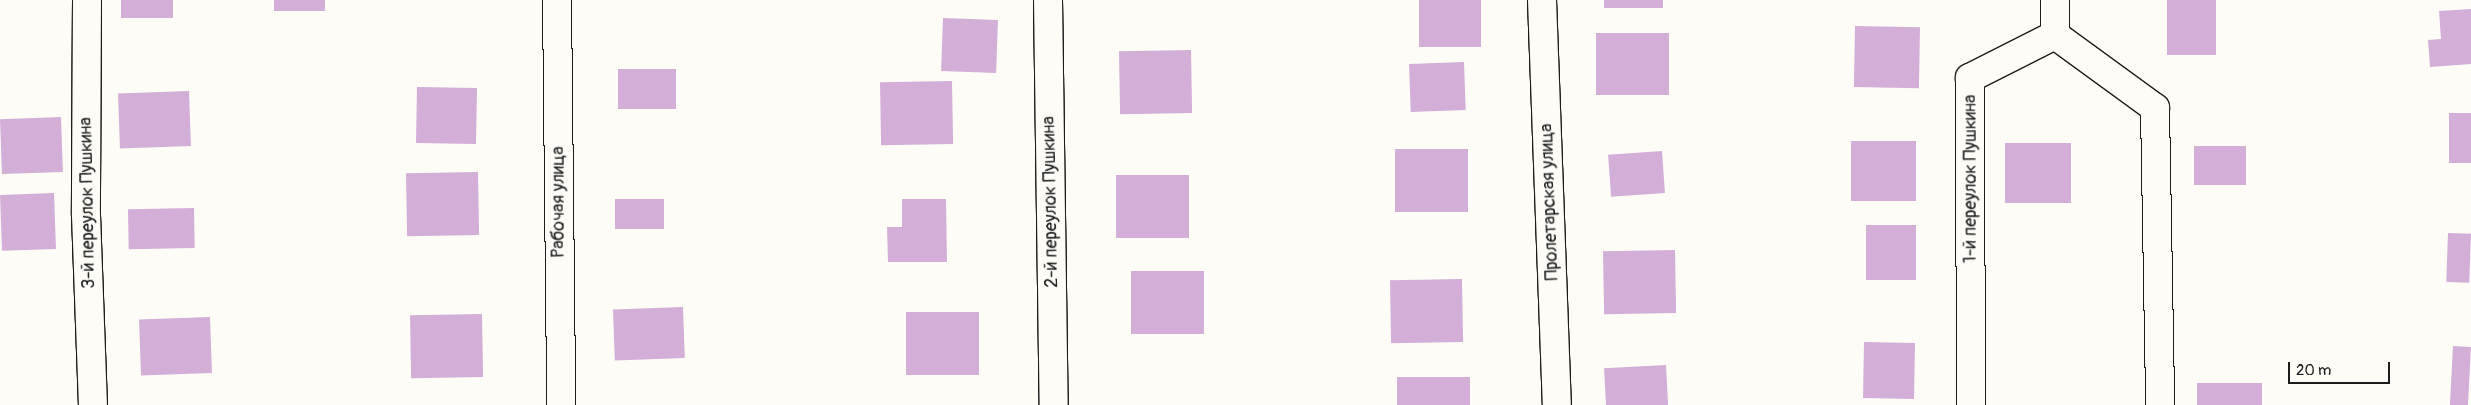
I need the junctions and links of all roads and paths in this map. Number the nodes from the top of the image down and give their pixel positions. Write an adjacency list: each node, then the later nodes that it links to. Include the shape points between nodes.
1 (87, 0): 7 (street, 3-й переулок Пушкина, via 86,215)
2 (557, 0): 8 (street, Рабочая улица)
3 (1048, 0): 9 (street, 2-й переулок Пушкина)
4 (1542, 0): 10 (street, Пролетарская улица)
5 (2055, 0): 6 (street)
6 (2055, 35): 11 (street, 1-й переулок Пушкина, via 1970,78); 12 (street, via 2155,108)
7 (93, 405)
8 (561, 405)
9 (1054, 405)
10 (1557, 405)
11 (1971, 405)
12 (2160, 405)

